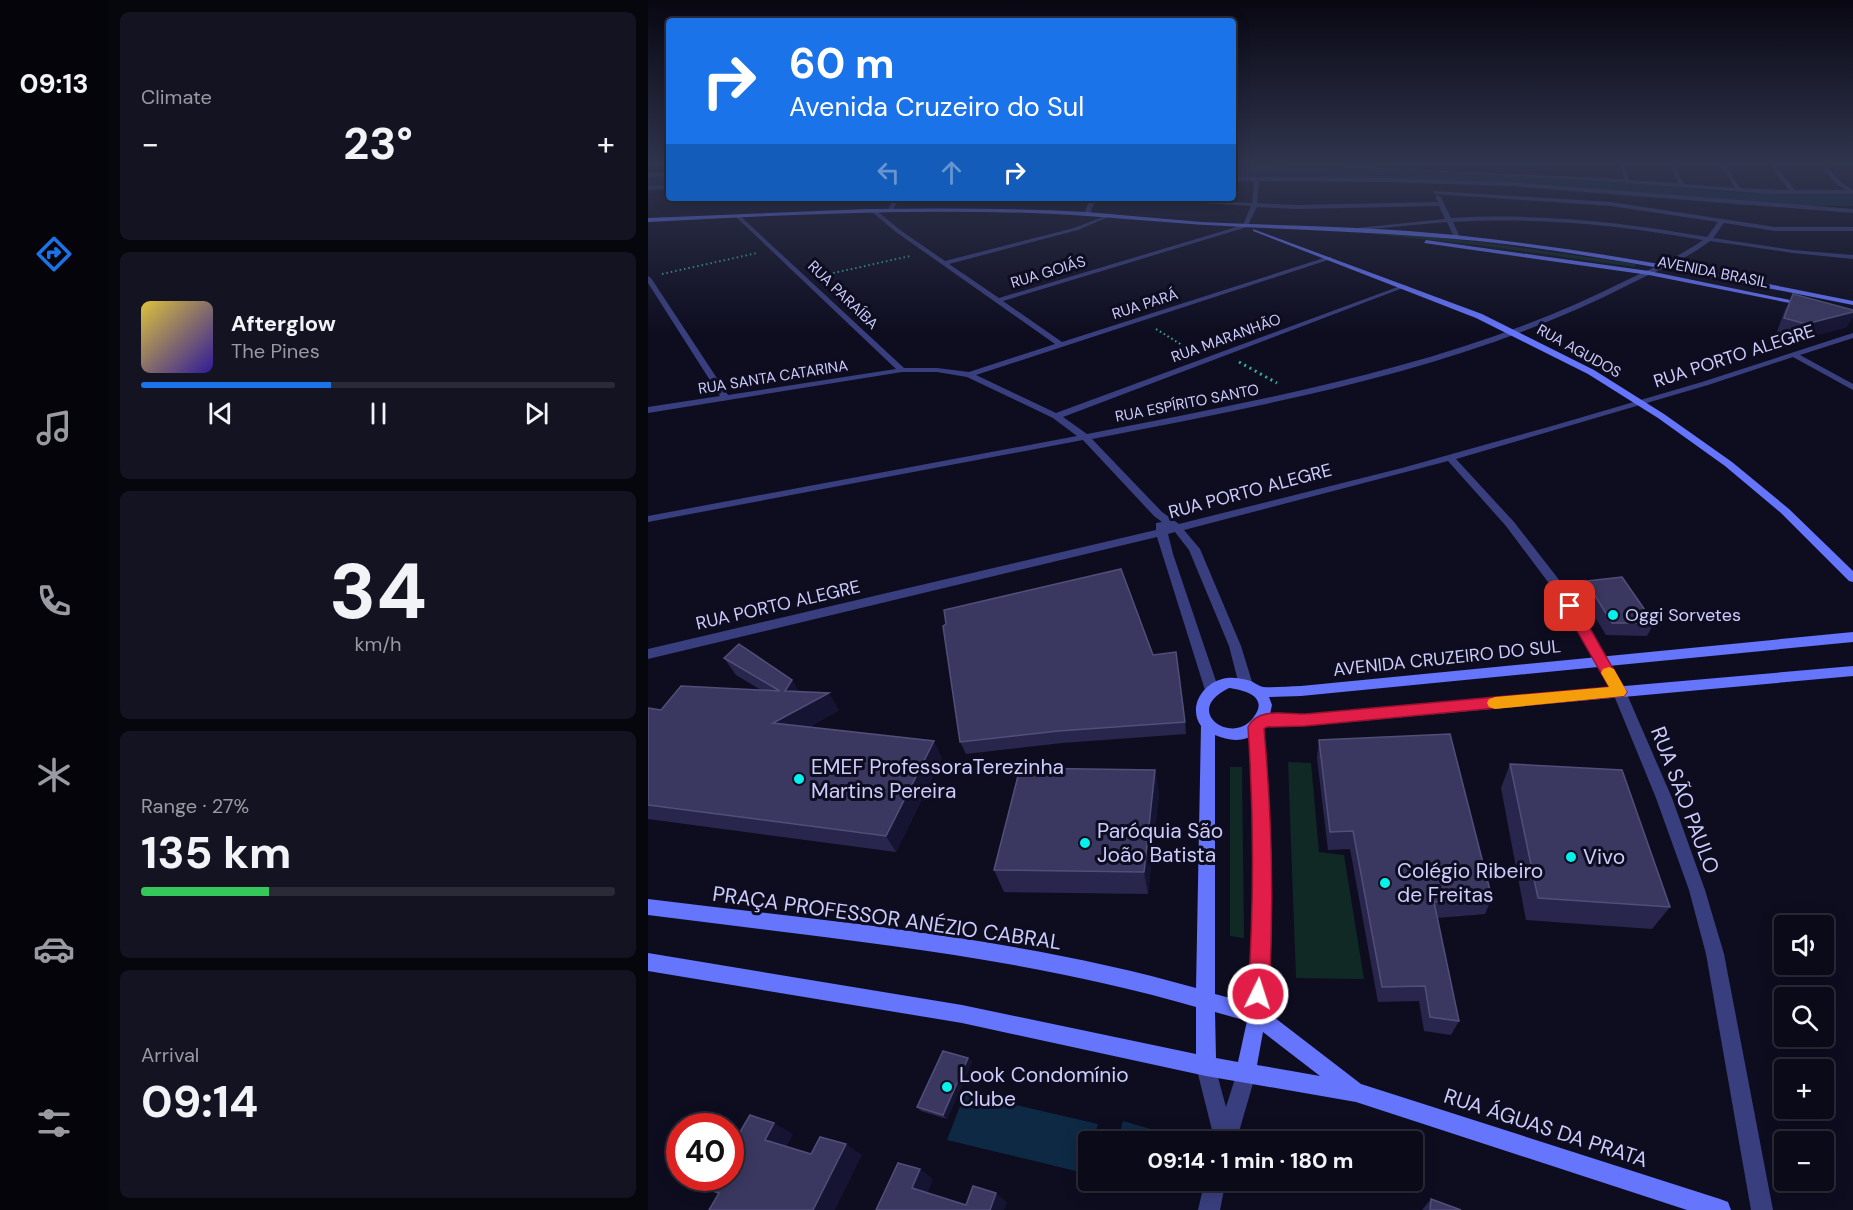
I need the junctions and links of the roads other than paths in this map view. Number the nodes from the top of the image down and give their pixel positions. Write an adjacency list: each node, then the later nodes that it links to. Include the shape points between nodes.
1 (744, 221): 32 (street, RUA PARAÍBA)
2 (887, 221): 20 (street)
3 (1093, 221): 20 (street)
4 (1182, 221): 11 (street, AVENIDA BRASIL)
5 (1247, 221): 11 (street)
6 (1444, 221): 12 (street)
7 (1450, 221): 15 (street)
8 (1588, 221): 17 (street)
9 (1719, 221): 10 (street)
10 (1722, 222): 13 (street, via 1775,229); 17 (street)
11 (1245, 226): 12 (street, AVENIDA BRASIL); 14 (street, AVENIDA BRASIL); 16 (street, RUA AGUDOS); 25 (street, RUA GOIÁS)
12 (1360, 228): 15 (street, AVENIDA BRASIL)
13 (1853, 230)
14 (1293, 232): 16 (street); 22 (street, AVENIDA BRASIL, via 1423,241)
15 (1457, 237): 21 (street, AVENIDA BRASIL)
16 (1278, 238): 19 (street, RUA AGUDOS)
17 (1709, 240): 18 (street); 21 (street, RUA ESPÍRITO SANTO)
18 (1853, 257)
19 (1329, 258): 24 (street, RUA AGUDOS); 30 (street, RUA PARÁ)
20 (944, 263): 25 (street)
21 (1662, 266): 22 (street, RUA ESPÍRITO SANTO); 26 (street, AVENIDA BRASIL)
22 (1649, 273): 27 (street, AVENIDA BRASIL); 28 (street, RUA ESPÍRITO SANTO)
23 (648, 278): 35 (street)
24 (1405, 286): 28 (street, RUA AGUDOS); 38 (street, RUA MARANHÃO)
25 (997, 301): 30 (street)
26 (1853, 303)
27 (1811, 305)
28 (1514, 331): 36 (street, RUA AGUDOS); 39 (street, RUA ESPÍRITO SANTO, via 1298,394)
29 (1853, 335): 31 (street, RUA PORTO ALEGRE)
30 (1061, 345): 33 (street, RUA PARÁ)
31 (1794, 355): 34 (street); 36 (street, RUA PORTO ALEGRE)
32 (902, 370): 33 (street, RUA SANTA CATARINA); 35 (street, RUA SANTA CATARINA)
33 (969, 375): 38 (street)
34 (1853, 387)
35 (726, 398): 37 (street, RUA SANTA CATARINA)
36 (1645, 404): 40 (street, RUA PORTO ALEGRE); 45 (street, RUA AGUDOS, via 1762,491)
37 (648, 410)
38 (1056, 416): 39 (street)
39 (1085, 437): 41 (street); 42 (street, RUA ESPÍRITO SANTO)
40 (1449, 458): 43 (street, RUA PORTO ALEGRE); 48 (street, RUA SÃO PAULO, via 1548,572)
41 (1158, 514): 43 (street); 44 (street)
42 (648, 519)
43 (1178, 529): 44 (street, RUA PORTO ALEGRE); 50 (street, via 1194,549 1235,646)
44 (1162, 533): 47 (street, RUA PORTO ALEGRE); 51 (street)
45 (1853, 578)
46 (1853, 637): 48 (street, AVENIDA CRUZEIRO DO SUL)
47 (648, 654)
48 (1602, 661): 52 (street, AVENIDA CRUZEIRO DO SUL); 53 (street, RUA SÃO PAULO)
49 (1853, 672): 53 (street)
50 (1246, 685): 51 (street, via 1228,683); 52 (street)
51 (1212, 690): 55 (street, via 1201,710)
52 (1259, 692): 54 (street, via 1266,705)
53 (1619, 692): 54 (street); 68 (street, RUA SÃO PAULO, via 1668,808 1715,954)
54 (1259, 724): 55 (street, via 1237,734 1226,734); 59 (street, via 1262,931)
55 (1208, 725): 58 (street)
56 (648, 907): 58 (street, PRAÇA PROFESSOR ANÉZIO CABRAL, via 998,952 1139,981)
57 (648, 962): 60 (street, via 962,1014)
58 (1206, 1002): 59 (street, PRAÇA PROFESSOR ANÉZIO CABRAL); 60 (street)
59 (1257, 1015): 61 (street); 62 (street, RUA ÁGUAS DA PRATA)
60 (1206, 1066): 61 (street); 63 (street)
61 (1246, 1073): 62 (street, RUA ÁGUAS DA PRATA); 64 (street)
62 (1356, 1092): 67 (street, RUA ÁGUAS DA PRATA)
63 (1223, 1131)
64 (1229, 1131)
65 (1213, 1191): 66 (street)
66 (1209, 1210)
67 (1720, 1210)
68 (1762, 1210)

